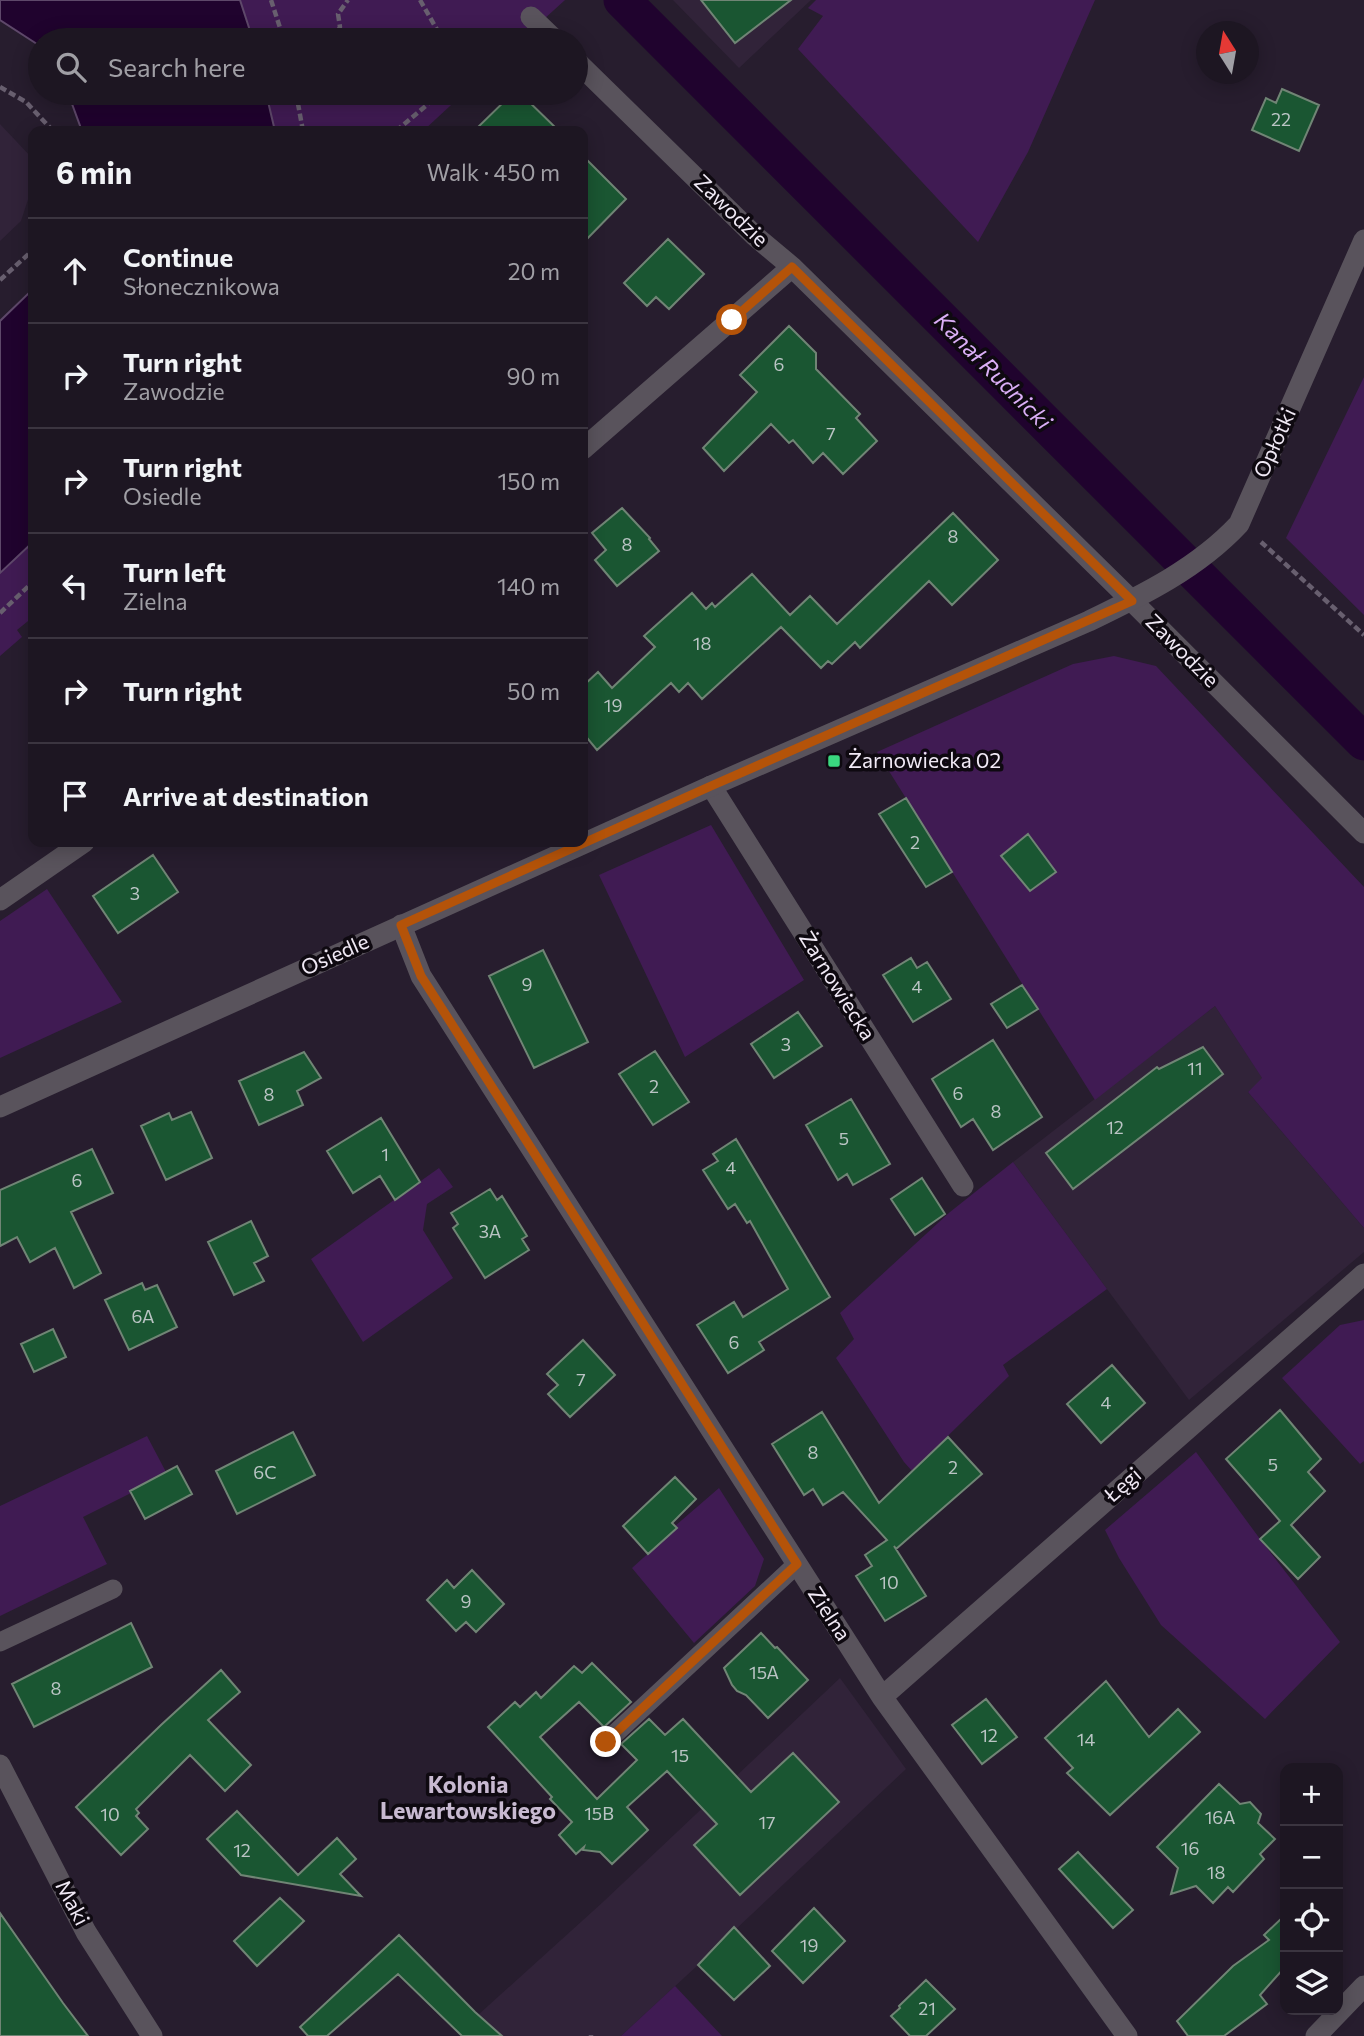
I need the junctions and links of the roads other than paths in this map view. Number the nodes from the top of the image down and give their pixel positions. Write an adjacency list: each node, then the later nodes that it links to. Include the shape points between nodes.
1 (531, 17): 2 (street)
2 (542, 28)
3 (588, 73): 5 (street, Zawodzie)
4 (1364, 240): 7 (street, Opłotki, via 1239,524 1219,545)
5 (792, 267): 6 (street); 7 (street, Zawodzie)
6 (588, 445)
7 (1132, 601): 8 (street, Osiedle); 9 (street, Zawodzie)
8 (711, 786): 10 (street, Osiedle); 16 (street, Żarnowiecka)
9 (1364, 833)
10 (588, 841)
11 (77, 847): 13 (street)
12 (575, 847): 14 (street, Osiedle)
13 (0, 900)
14 (401, 925): 15 (street, Osiedle); 18 (street, Zielna, via 421,976)
15 (0, 1107)
16 (963, 1186)
17 (1364, 1274): 21 (street, Łęgi)
18 (797, 1564): 21 (street, Zielna); 22 (lane)
19 (113, 1589): 20 (lane)
20 (0, 1642)
21 (882, 1697): 26 (street, Zielna)
22 (606, 1742)
23 (0, 1765): 25 (street, Maki, via 86,1932)
24 (1364, 1986): 27 (street)
25 (152, 2036)
26 (1127, 2036)
27 (1316, 2036)

